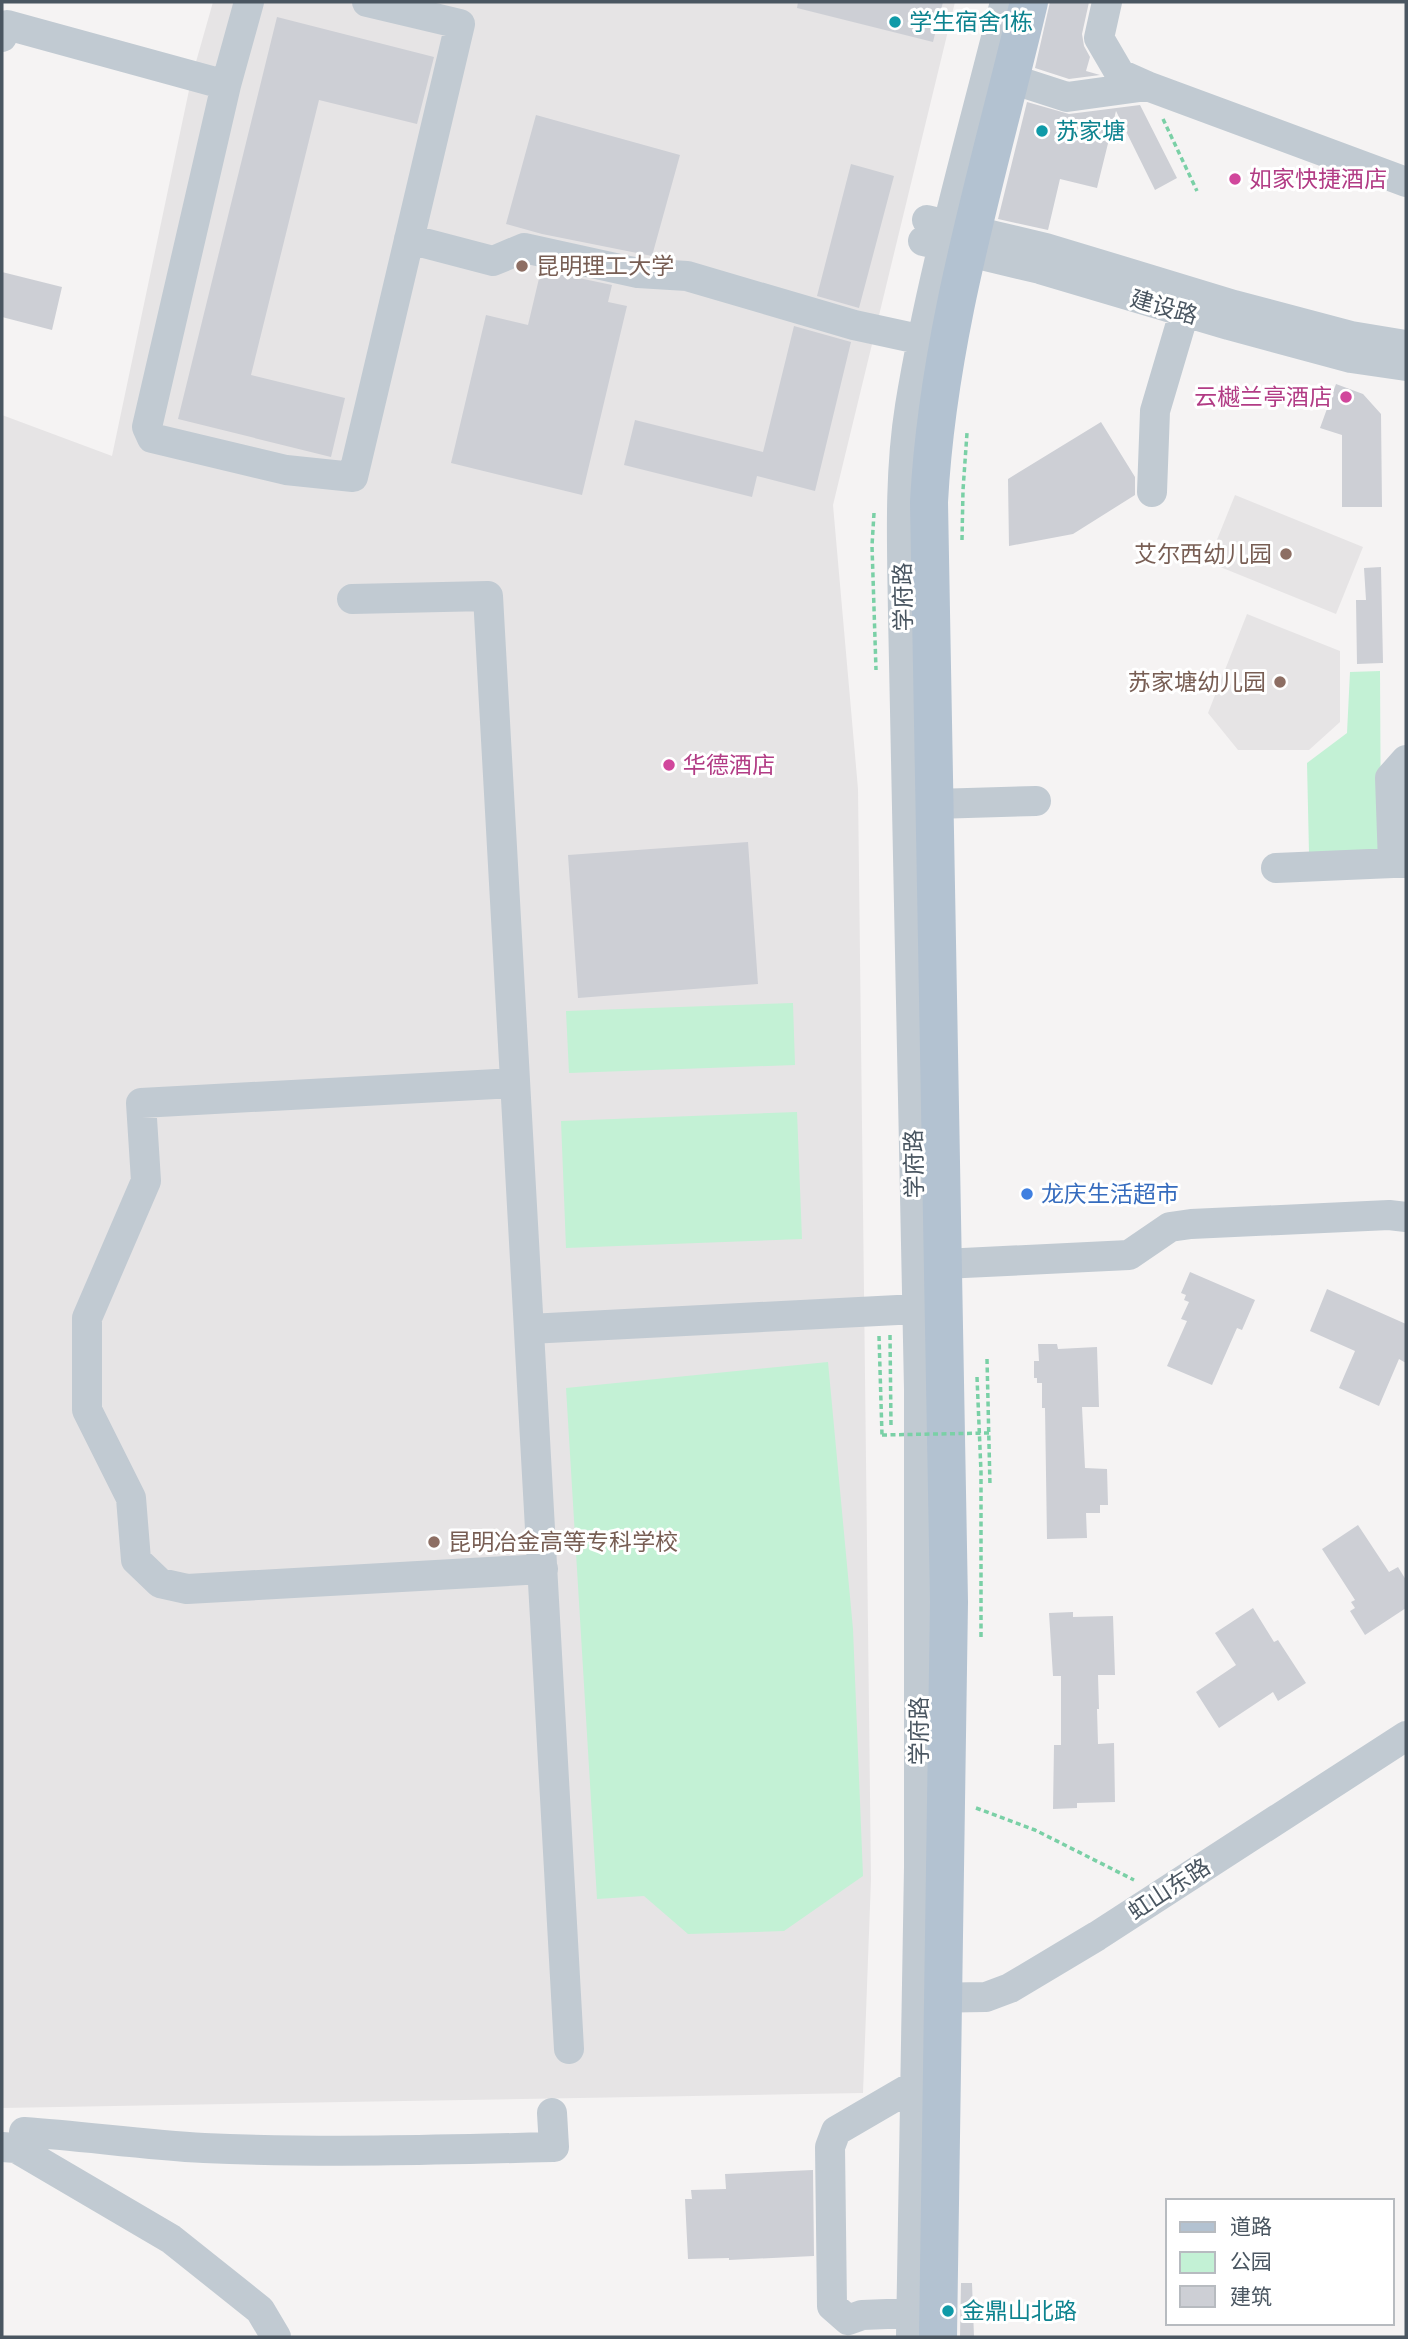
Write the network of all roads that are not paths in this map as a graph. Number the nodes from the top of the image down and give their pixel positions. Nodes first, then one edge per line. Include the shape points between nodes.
1 (249, 2) edge
2 (368, 2) edge
3 (1005, 2) edge
4 (1029, 2) edge
5 (1107, 2) edge
6 (2, 37) edge
7 (1011, 79) junction
8 (226, 85) junction
9 (1147, 86) junction
10 (1406, 182) edge
11 (947, 236) junction
12 (409, 239) junction
13 (1184, 313) junction
14 (923, 340) junction
15 (1406, 345) edge
16 (1406, 366) edge
17 (1152, 492) dead end
18 (352, 600) dead end
19 (1406, 760) edge
20 (1036, 801) dead end
21 (934, 804) junction
22 (1400, 863) edge
23 (1276, 868) dead end
24 (515, 1083) junction
25 (1406, 1217) edge
26 (943, 1264) junction
27 (917, 1309) junction
28 (529, 1329) junction
29 (543, 1569) junction
30 (1406, 1736) edge
31 (930, 1998) junction
32 (569, 2049) dead end
33 (915, 2085) junction
34 (552, 2113) dead end
35 (13, 2140) edge
36 (920, 2329) edge
37 (276, 2337) edge

1 - 8 street
2 - 12 street via 460,24
3 - 11 street, 学府路
4 - 7 main road, 学府路
5 - 9 street via 1099,38 1120,74
6 - 8 street via 7,26
7 - 9 street via 1067,97
7 - 11 main road, 学府路
8 - 12 street via 147,427 152,438 286,470 353,477
9 - 10 street
11 - 13 street, 建设路
11 - 14 street, 学府路
11 - 15 street, 建设路 via 1046,248 1273,316
11 - 21 main road, 学府路 via 944,364 929,502
12 - 14 street via 493,261 524,248 638,274 687,276 854,325
13 - 16 street, 建设路 via 1351,358
13 - 17 street via 1156,411
14 - 27 street, 学府路 via 910,407 901,522
18 - 24 street via 488,596
19 - 22 street via 1390,778
20 - 21 street
21 - 26 main road, 学府路
22 - 23 street
24 - 28 street
24 - 29 street via 141,1103 146,1181 87,1318 87,1409 131,1498 136,1560 160,1583 187,1589
25 - 26 street via 1191,1224 1170,1227 1129,1255
26 - 31 main road, 学府路 via 947,1796
27 - 28 street
27 - 31 street, 学府路 via 919,1771
28 - 29 street
29 - 32 street
30 - 31 street, 虹山东路 via 1010,1988 986,1997
31 - 33 street, 学府路
31 - 36 main road, 学府路
33 - 36 street, 学府路
33 - 36 street via 836,2131 830,2147 832,2306 848,2320 862,2315
34 - 35 street via 554,2147 326,2152 200,2148 83,2136
35 - 37 street via 16,2148 171,2239 260,2309

